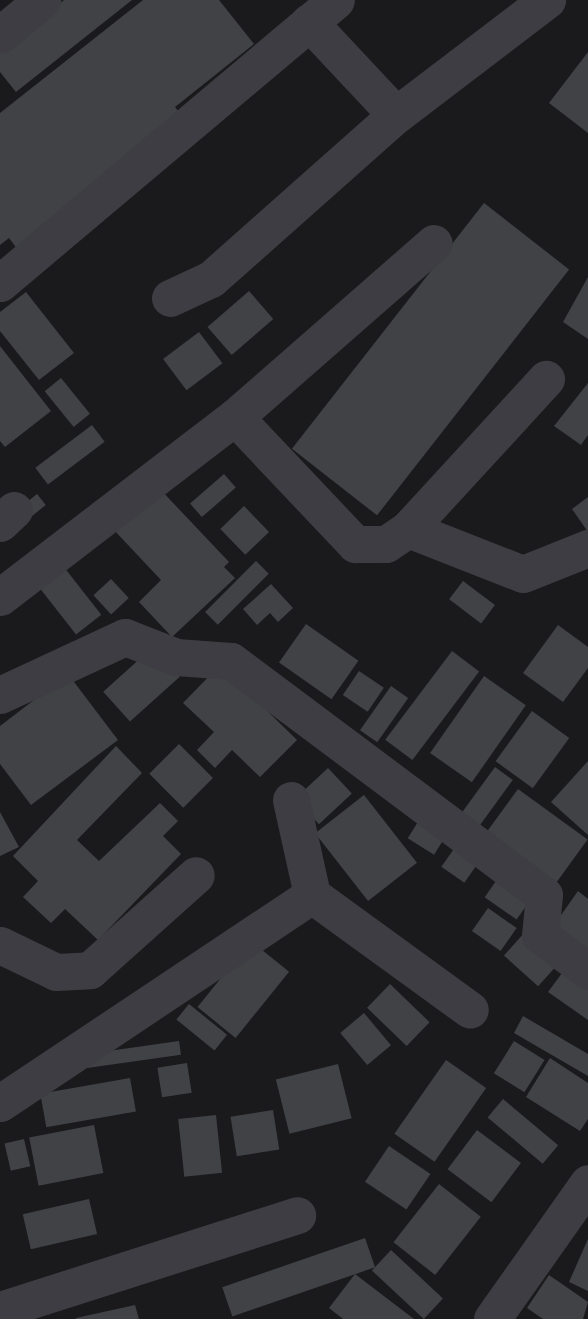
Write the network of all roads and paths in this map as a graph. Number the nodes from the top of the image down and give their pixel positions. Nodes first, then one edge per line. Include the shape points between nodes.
1 (42, 0) edge
2 (547, 0) edge
3 (322, 11) edge
4 (0, 35) edge
5 (396, 115) junction
6 (434, 243) dead end
7 (0, 283) edge
8 (170, 298) dead end
9 (546, 379) dead end
10 (235, 417) junction
11 (408, 529) junction
12 (588, 548) edge
13 (0, 597) edge
14 (0, 695) edge
15 (291, 800) dead end
16 (197, 874) dead end
17 (312, 895) junction
18 (0, 945) edge
19 (588, 971) edge
20 (470, 1010) dead end
21 (0, 1103) edge
22 (588, 1183) edge
23 (297, 1215) dead end
24 (0, 1310) edge
25 (502, 1315) edge

1 - 4 street
2 - 5 street
3 - 5 street
3 - 7 street
5 - 8 street via 211,279
6 - 10 street
9 - 11 street
10 - 11 street via 355,544 386,544
10 - 13 street
11 - 12 street via 523,575
14 - 19 street via 125,637 176,657 231,661 544,895 540,935
15 - 17 street
16 - 18 street via 90,970 56,972
17 - 20 street
17 - 21 street
22 - 25 street
23 - 24 street

